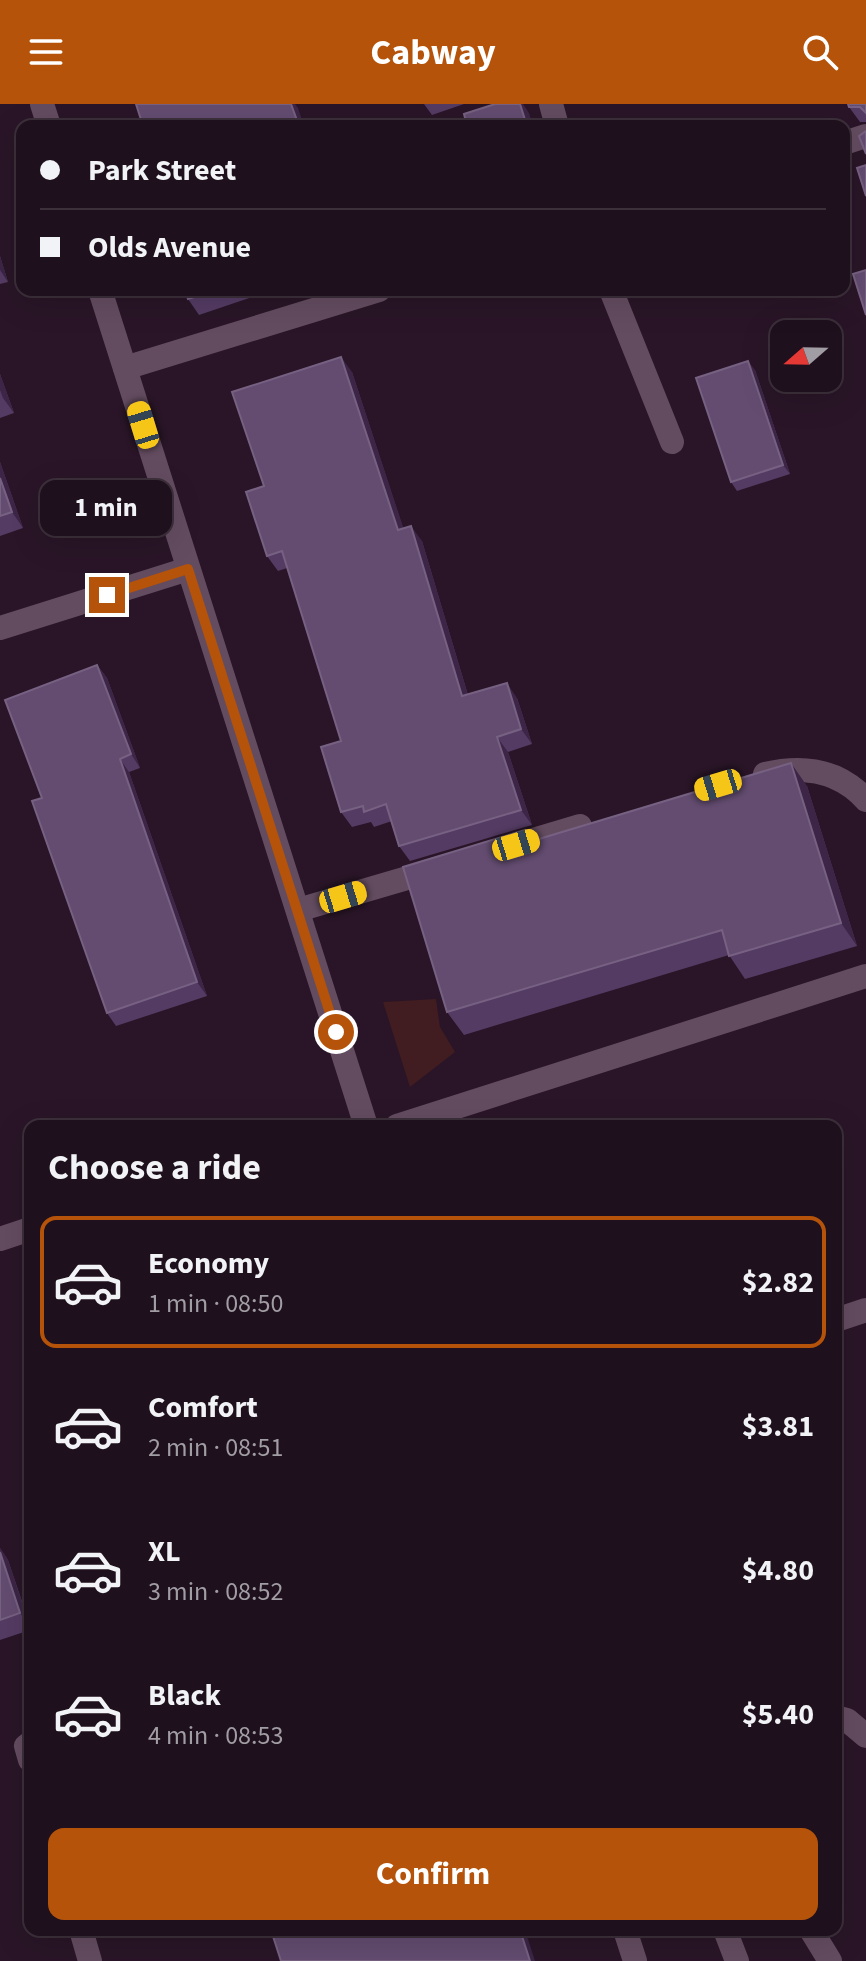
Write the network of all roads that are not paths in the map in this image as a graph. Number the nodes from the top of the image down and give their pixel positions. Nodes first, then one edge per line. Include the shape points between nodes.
1 (102, 296) edge
2 (359, 296) edge
3 (613, 296) edge
4 (125, 368) junction
5 (672, 442) dead end
6 (188, 569) junction
7 (0, 628) edge
8 (746, 779) edge
9 (866, 800) edge
10 (598, 821) edge
11 (298, 910) junction
12 (866, 976) edge
13 (361, 1120) edge
14 (416, 1120) edge
15 (24, 1231) edge
16 (0, 1239) edge
17 (866, 1310) edge
18 (842, 1318) edge
19 (842, 1719) edge
20 (866, 1736) edge
21 (83, 1936) edge
22 (627, 1936) edge
23 (727, 1936) edge
24 (815, 1936) edge
25 (90, 1961) edge
26 (635, 1961) edge
27 (737, 1961) edge
28 (830, 1961) edge

1 - 4 street
2 - 4 street
3 - 5 street
4 - 6 street
6 - 7 street
6 - 11 street
8 - 9 street via 813,769 852,785
10 - 11 street
11 - 13 street
12 - 14 street
15 - 16 street
17 - 18 street
19 - 20 street
21 - 25 street
22 - 26 street
23 - 27 street
24 - 28 street

